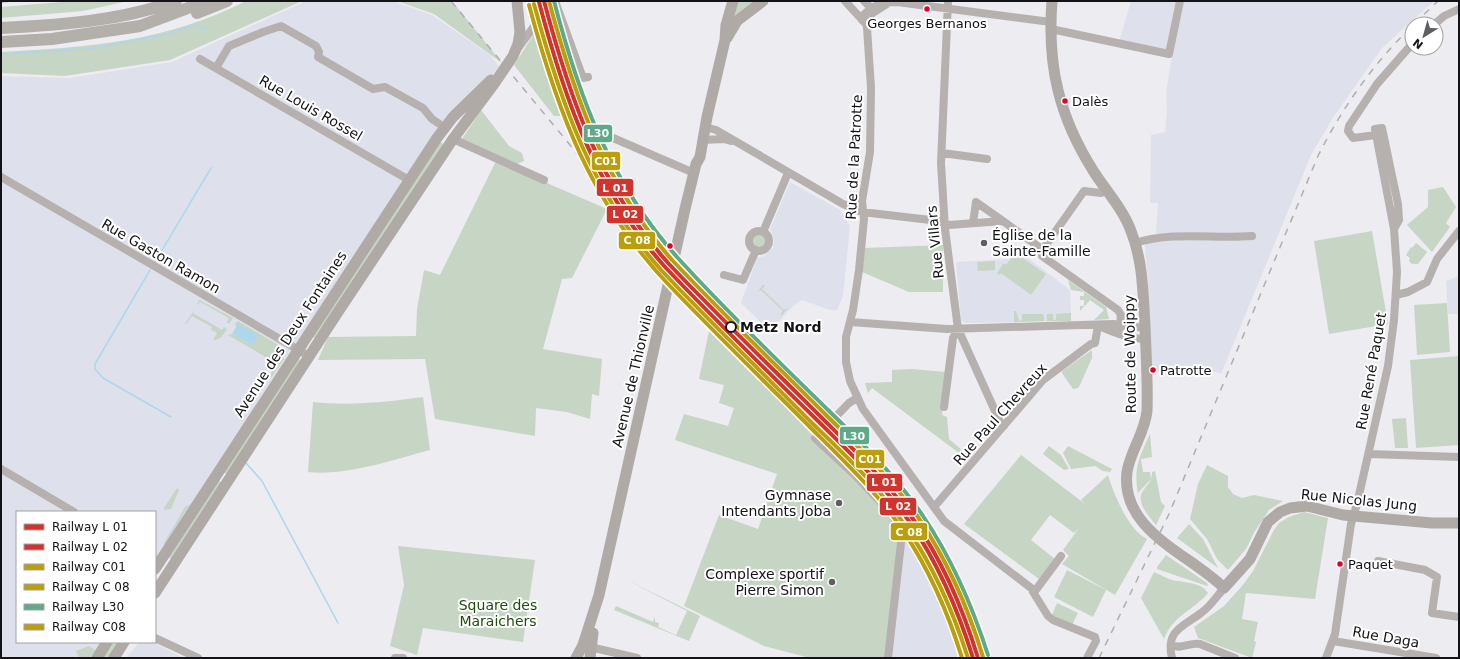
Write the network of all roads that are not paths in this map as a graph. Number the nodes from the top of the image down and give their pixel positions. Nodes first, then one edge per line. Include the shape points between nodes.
1 (176, 1) edge
2 (207, 1) edge
3 (227, 1) edge
4 (517, 1) edge
5 (554, 1) edge
6 (733, 1) edge
7 (763, 1) edge
8 (845, 1) edge
9 (1052, 1) edge
10 (1180, 1) edge
11 (889, 2) junction
12 (867, 4) edge
13 (947, 5) edge
14 (1459, 9) edge
15 (1444, 16) edge
16 (862, 19) junction
17 (1051, 25) junction
18 (140, 26) junction
19 (1, 28) edge
20 (725, 40) junction
21 (1, 42) edge
22 (1404, 53) edge
23 (200, 59) dead end
24 (510, 59) junction
25 (216, 68) junction
26 (588, 77) dead end
27 (446, 126) junction
28 (704, 127) junction
29 (597, 131) dead end
30 (455, 136) junction
31 (702, 140) junction
32 (735, 142) junction
33 (942, 153) junction
34 (987, 159) dead end
35 (695, 168) junction
36 (788, 173) junction
37 (1, 177) edge
38 (409, 180) junction
39 (544, 180) dead end
40 (1106, 191) junction
41 (862, 212) junction
42 (1003, 221) junction
43 (945, 223) junction
44 (973, 223) junction
45 (1459, 231) edge
46 (763, 232) junction
47 (1252, 236) dead end
48 (1135, 243) junction
49 (756, 250) junction
50 (1041, 252) junction
51 (724, 275) dead end
52 (1396, 296) junction
53 (850, 322) junction
54 (1098, 325) junction
55 (1120, 325) junction
56 (958, 329) junction
57 (1146, 333) junction
58 (1119, 334) junction
59 (297, 350) junction
60 (308, 356) junction
61 (857, 398) junction
62 (944, 406) dead end
63 (1004, 426) junction
64 (1369, 454) junction
65 (1459, 458) edge
66 (1, 469) edge
67 (936, 506) junction
68 (72, 511) edge
69 (1354, 516) junction
70 (1459, 523) edge
71 (1061, 556) dead end
72 (1378, 561) dead end
73 (156, 563) edge
74 (171, 568) junction
75 (1224, 588) junction
76 (156, 591) edge
77 (1033, 592) dead end
78 (1459, 617) edge
79 (156, 638) edge
80 (1333, 641) junction
81 (106, 643) edge
82 (123, 643) edge
83 (1171, 645) junction
84 (584, 654) edge
85 (97, 658) edge
86 (114, 658) edge
87 (198, 658) edge
88 (395, 658) edge
89 (403, 658) edge
90 (637, 658) edge
91 (888, 658) edge
92 (1086, 658) edge
93 (1172, 658) edge
94 (1235, 658) edge
95 (1326, 658) edge
96 (1436, 658) edge

1 - 19 highway via 108,18
2 - 18 highway
3 - 18 highway via 185,17
4 - 24 main road via 520,37
5 - 24 street, Avenue des Deux Fontaines
5 - 26 street via 582,78
6 - 20 main road via 726,25
7 - 20 main road via 737,21
8 - 16 street, Rue de la Patrotte
9 - 17 main road, Route de Woippy
10 - 17 street via 1169,54
11 - 12 street
11 - 13 street
11 - 16 street via 879,11
12 - 16 street
13 - 17 street
13 - 33 street, Rue Villars
14 - 15 street
16 - 41 street, Rue de la Patrotte via 867,28 870,54 871,110 870,152
17 - 40 main road, Route de Woippy via 1054,74 1060,101 1074,139
18 - 21 highway via 52,39
20 - 28 main road, Avenue de Thionville
22 - 52 street, Rue René Paquet via 1377,84 1351,121 1348,131 1353,138 1376,135 1394,229
23 - 25 street, Rue Louis Rossel
24 - 27 main road, Avenue des Deux Fontaines
24 - 30 main road, Avenue des Deux Fontaines
25 - 27 street via 229,46 281,26 316,46 318,57 373,89 385,87 398,94 423,108 432,119
25 - 38 street, Rue Louis Rossel
27 - 30 street
27 - 38 main road, Avenue des Deux Fontaines
28 - 31 main road, Avenue de Thionville
28 - 32 street via 716,130
29 - 35 street
30 - 39 street
30 - 60 main road, Avenue des Deux Fontaines
31 - 32 street via 724,139
31 - 35 main road, Avenue de Thionville via 700,157
32 - 36 street
33 - 34 street
33 - 43 street, Rue Villars
35 - 84 main road, Avenue de Thionville via 599,595 598,611
36 - 41 street via 846,206
36 - 46 street
37 - 59 street, Rue Gaston Ramon
38 - 59 main road, Avenue des Deux Fontaines
40 - 48 main road, Route de Woippy via 1123,215
40 - 50 street via 1101,194 1084,191
41 - 43 street
41 - 53 street, Rue de la Patrotte via 864,219 859,270
42 - 44 street
42 - 44 street via 976,202
42 - 50 street via 1039,247
43 - 44 street
43 - 56 street, Rue Villars
45 - 52 street via 1437,259 1427,282
46 - 49 street via 755,233 750,238 751,246
46 - 49 street via 768,237 769,244 764,250
47 - 48 street via 1178,236
48 - 57 main road, Route de Woippy via 1142,271
49 - 51 street via 744,279 741,281
50 - 55 street via 1042,256 1118,310 1121,315
52 - 64 street, Rue René Paquet via 1393,337
53 - 56 street
53 - 61 street, Rue de la Patrotte via 846,337 846,362
54 - 55 street
54 - 56 street
54 - 58 street
54 - 63 street, Rue Paul Chevreux via 1095,343 1047,376
55 - 57 street
55 - 58 street
56 - 62 street via 952,338
56 - 63 street
57 - 58 street via 1136,339
57 - 75 main road, Route de Woippy via 1146,423 1128,467 1127,485 1130,501 1138,518 1147,528
59 - 60 street, Rue Gaston Ramon
59 - 73 main road, Avenue des Deux Fontaines
60 - 74 main road, Avenue des Deux Fontaines
61 - 67 street, Rue de la Patrotte
61 - 91 street via 815,438 856,475 891,513 898,525 901,543
63 - 67 street, Rue Paul Chevreux
64 - 65 street
64 - 69 street, Rue René Paquet
66 - 68 street
67 - 71 street, Rue de la Patrotte via 947,524 1035,591
69 - 70 main road, Rue Nicolas Jung
69 - 75 main road, Rue Nicolas Jung via 1307,506 1280,512 1268,522 1250,559
69 - 80 street, Rue René Paquet
72 - 78 street via 1425,570 1437,577 1432,613
73 - 74 street, Avenue des Deux Fontaines
74 - 76 main road, Avenue des Deux Fontaines
75 - 83 street via 1202,612 1182,625 1175,633
77 - 92 street via 1053,620 1095,638 1096,641
79 - 87 street
80 - 95 street, Rue René Paquet
80 - 96 street, Rue Daga
81 - 85 main road
82 - 86 main road
83 - 93 street
83 - 94 street via 1178,647 1200,644
84 - 90 street
88 - 89 street

